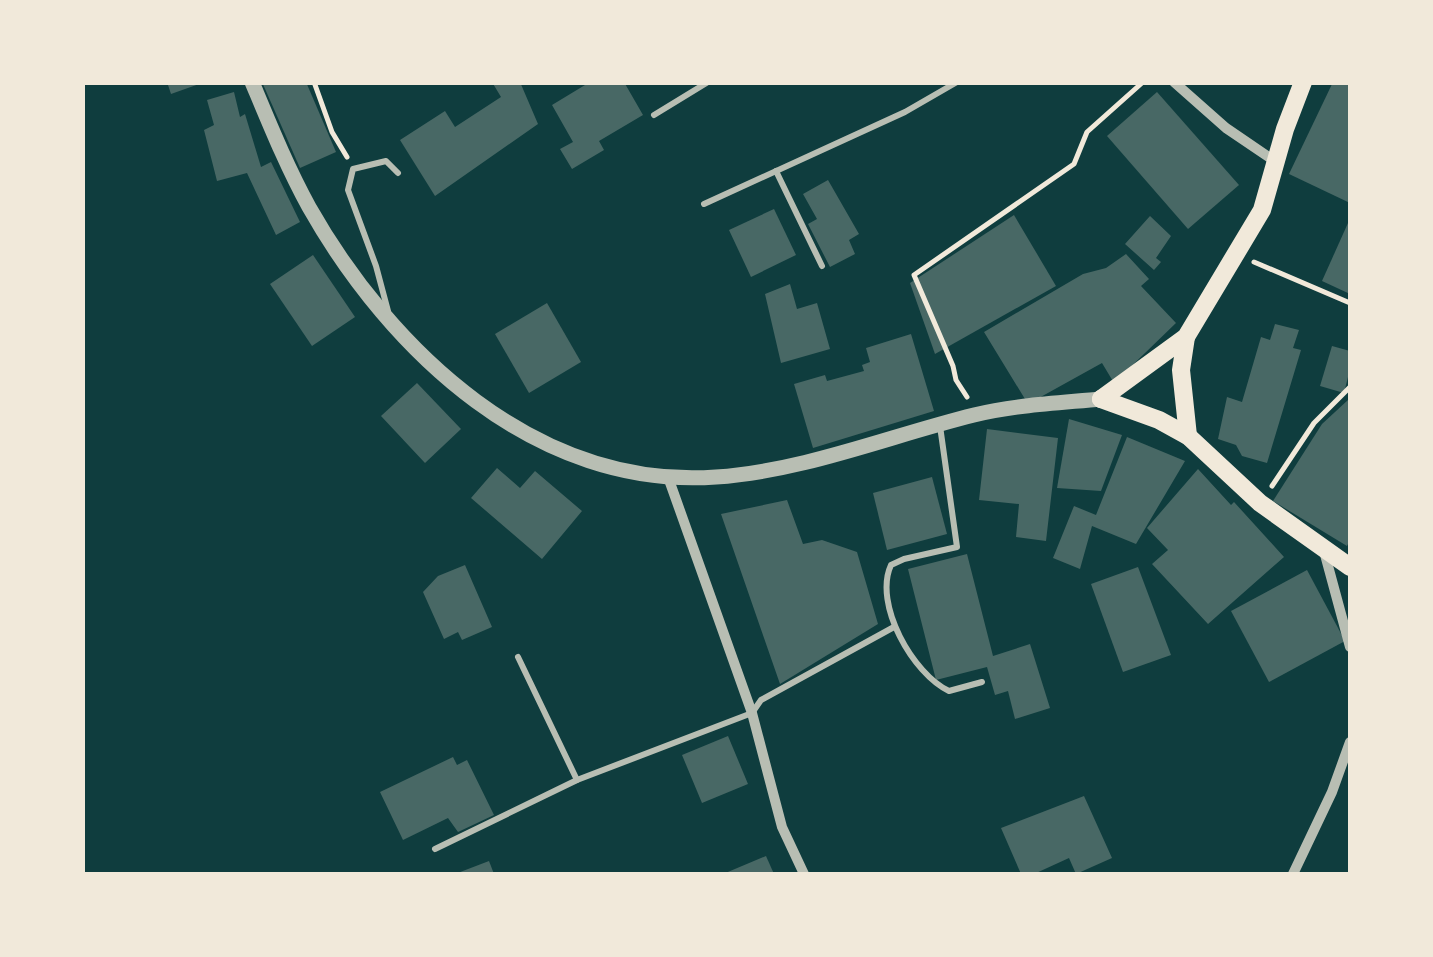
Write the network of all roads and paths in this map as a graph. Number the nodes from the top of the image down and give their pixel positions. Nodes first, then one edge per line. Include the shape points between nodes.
1 (252, 82) edge
2 (314, 82) edge
3 (708, 82) edge
4 (957, 82) edge
5 (1143, 82) edge
6 (1174, 82) edge
7 (1303, 82) edge
8 (654, 115) dead end
9 (1276, 162) junction
10 (354, 168) junction
11 (776, 171) junction
12 (398, 173) dead end
13 (704, 204) dead end
14 (1237, 255) junction
15 (822, 266) dead end
16 (1350, 304) edge
17 (391, 322) junction
18 (1186, 337) junction
19 (1350, 388) edge
20 (1102, 399) junction
21 (978, 414) junction
22 (940, 425) junction
23 (1188, 436) junction
24 (668, 476) junction
25 (1260, 503) junction
26 (1324, 550) junction
27 (1350, 567) edge
28 (894, 627) junction
29 (1350, 647) edge
30 (518, 657) dead end
31 (982, 682) dead end
32 (752, 712) junction
33 (1350, 742) edge
34 (577, 780) junction
35 (435, 849) dead end
36 (804, 874) edge
37 (1292, 874) edge

1 - 17 street via 310,208
2 - 10 path
3 - 8 lane
4 - 11 lane
5 - 21 path via 1087,132 1074,164 914,276 956,380
6 - 9 street
7 - 9 main road
9 - 14 main road via 1262,210
10 - 12 lane via 386,162
10 - 17 lane via 348,190
11 - 13 lane
11 - 15 lane
14 - 16 path
14 - 18 main road
17 - 24 street via 502,422 576,458
18 - 20 main road
18 - 23 main road via 1181,370
19 - 25 path via 1314,422
20 - 21 street
20 - 23 main road
21 - 22 street
22 - 24 street via 780,467
22 - 28 lane via 957,546 891,566 887,596
23 - 25 main road
24 - 32 street
25 - 26 main road
26 - 27 main road
26 - 29 street
28 - 31 lane via 939,686 949,691
28 - 32 lane via 761,700
30 - 34 lane
32 - 34 lane
32 - 36 street via 782,826
33 - 37 street
34 - 35 lane

